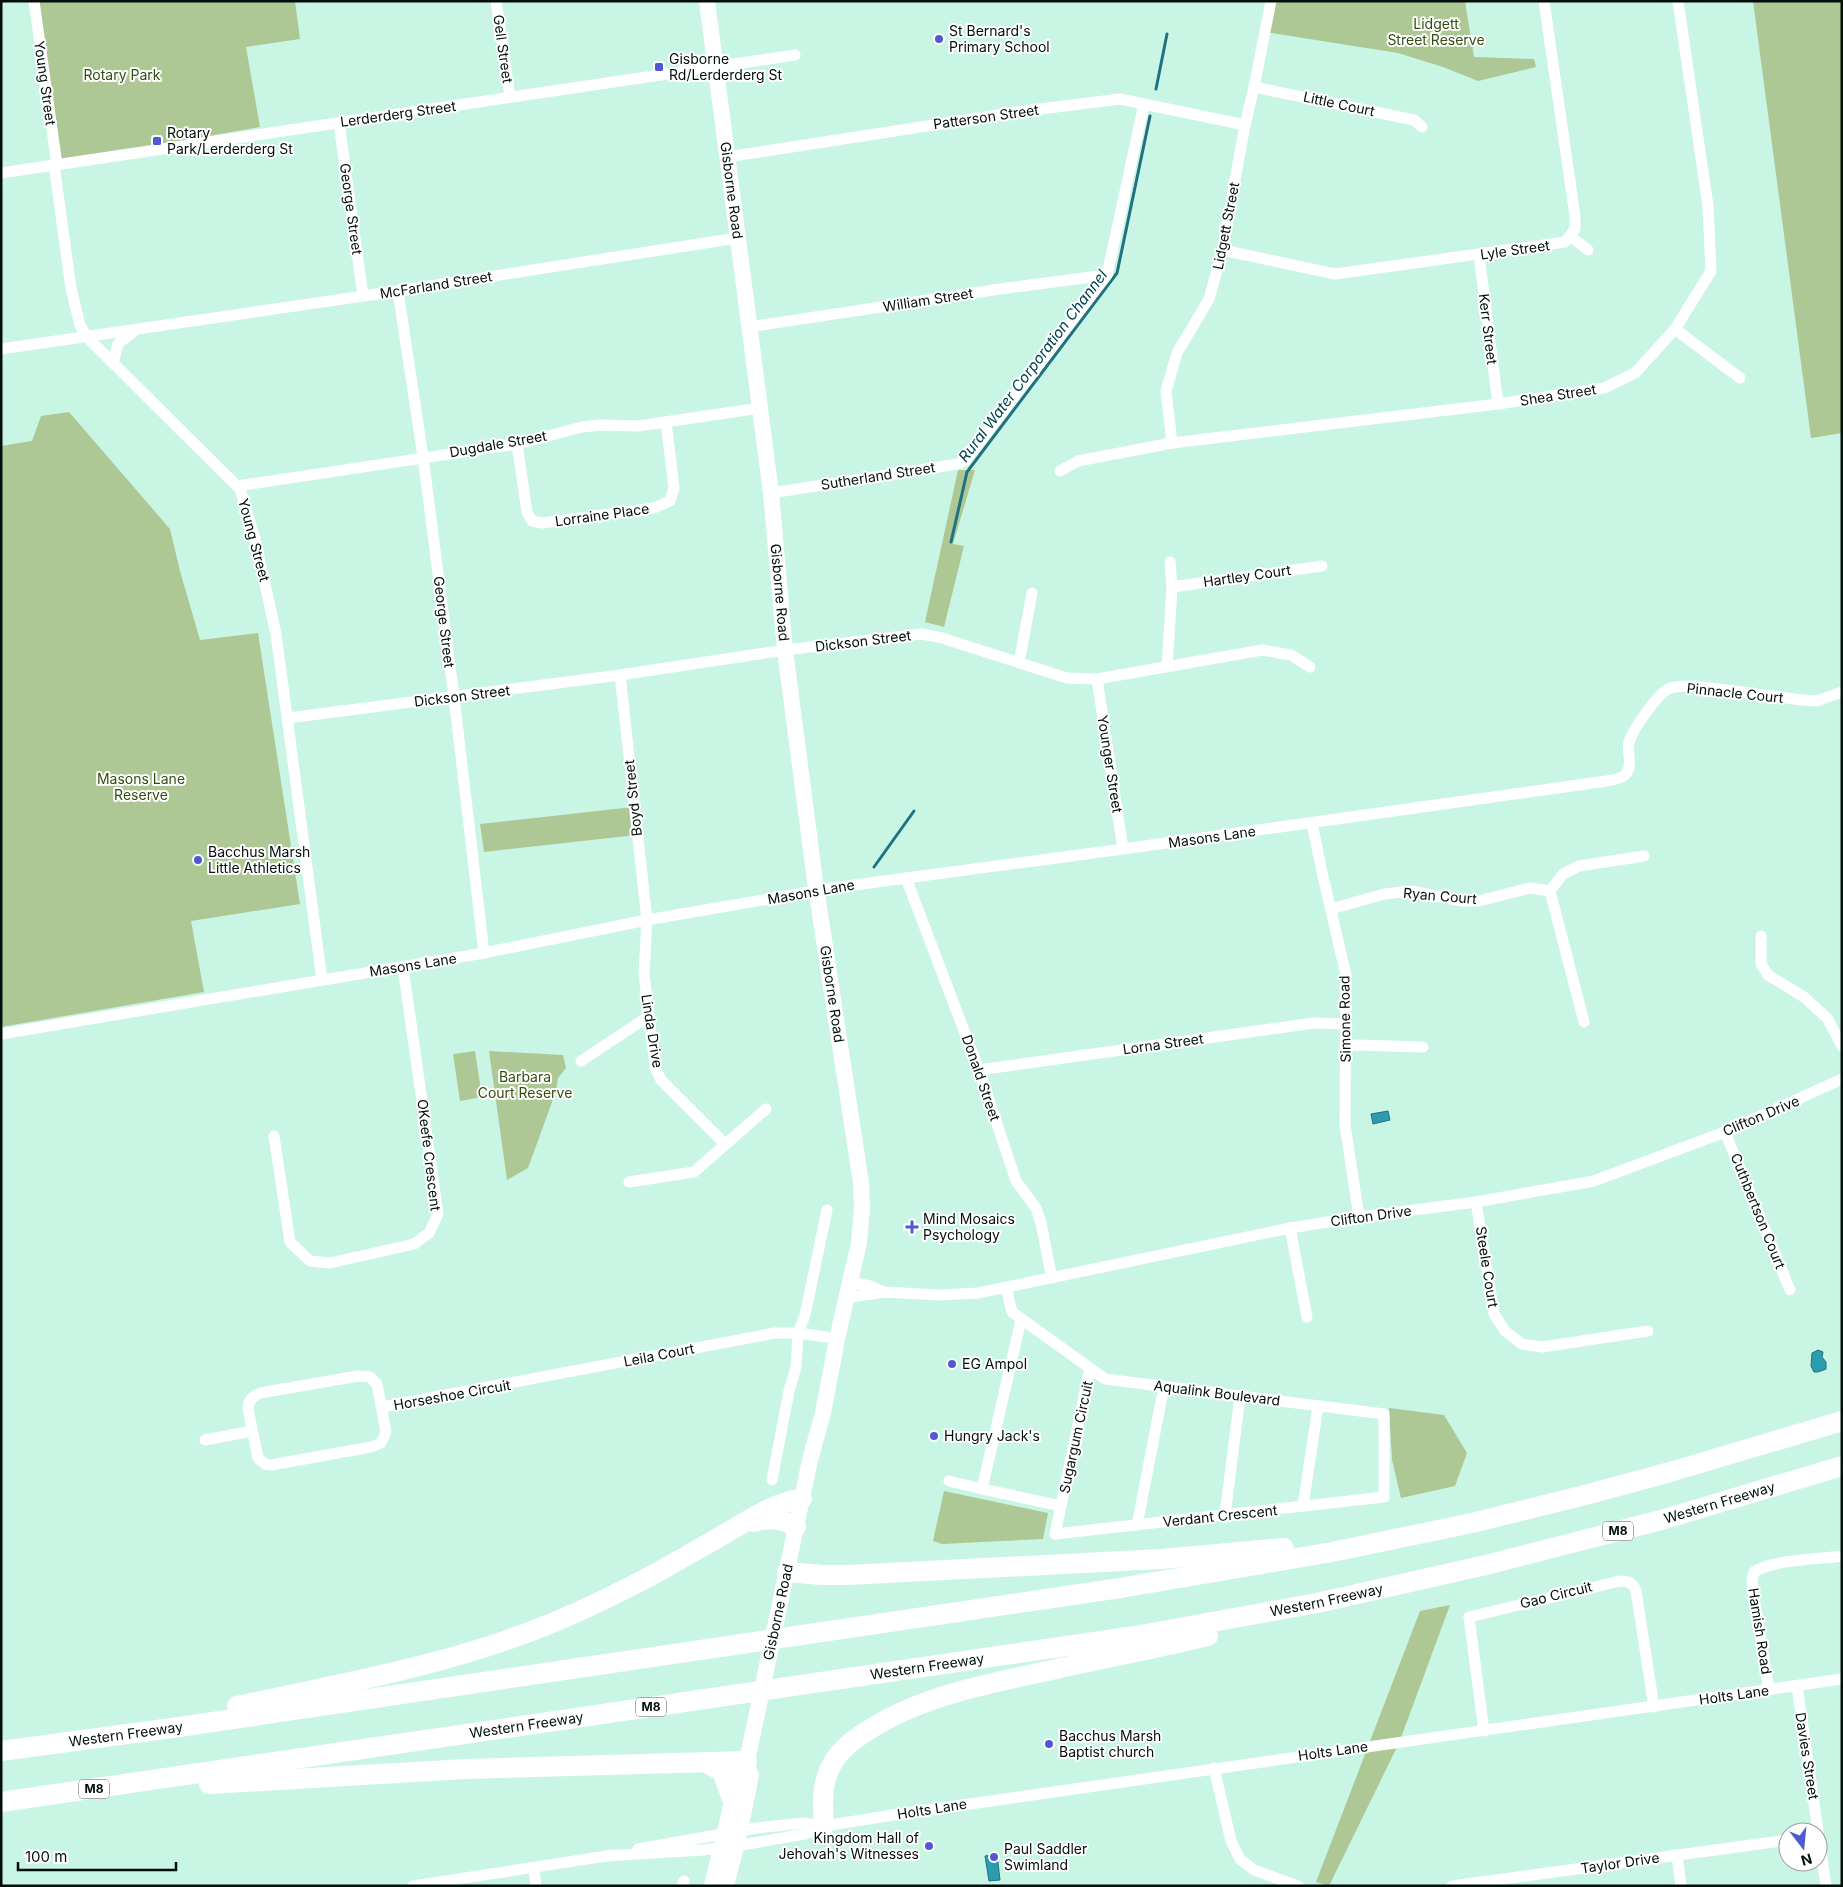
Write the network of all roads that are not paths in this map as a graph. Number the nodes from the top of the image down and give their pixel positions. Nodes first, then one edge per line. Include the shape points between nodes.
1 (34, 1) edge
2 (496, 1) edge
3 (707, 1) edge
4 (1271, 1) edge
5 (1544, 1) edge
6 (1678, 1) edge
7 (795, 55) dead end
8 (715, 66) junction
9 (1254, 87) junction
10 (510, 97) junction
11 (1144, 104) junction
12 (339, 123) junction
13 (1245, 125) junction
14 (1422, 127) dead end
15 (727, 157) junction
16 (55, 165) junction
17 (1, 173) edge
18 (1570, 236) junction
19 (738, 238) junction
20 (1222, 250) junction
21 (1588, 250) dead end
22 (1479, 255) junction
23 (1107, 275) junction
24 (398, 291) junction
25 (364, 296) junction
26 (749, 327) junction
27 (1675, 329) junction
28 (134, 330) junction
29 (86, 336) junction
30 (1, 349) edge
31 (113, 363) junction
32 (1740, 378) dead end
33 (1498, 404) junction
34 (760, 408) junction
35 (666, 422) junction
36 (1172, 443) junction
37 (517, 444) junction
38 (423, 457) junction
39 (1060, 471) dead end
40 (237, 486) junction
41 (771, 493) junction
42 (1170, 562) dead end
43 (1322, 566) dead end
44 (1172, 587) junction
45 (1032, 593) dead end
46 (785, 650) junction
47 (1019, 663) junction
48 (1168, 667) junction
49 (1310, 667) dead end
50 (620, 675) junction
51 (1097, 679) junction
52 (1842, 692) edge
53 (454, 697) junction
54 (288, 718) junction
55 (1625, 775) joint
56 (1312, 823) junction
57 (1123, 849) junction
58 (1644, 856) dead end
59 (906, 878) junction
60 (816, 890) junction
61 (1550, 891) junction
62 (1331, 910) junction
63 (647, 920) junction
64 (1761, 936) dead end
65 (484, 953) junction
66 (403, 967) junction
67 (322, 980) junction
68 (649, 1016) junction
69 (1584, 1022) dead end
70 (1347, 1024) junction
71 (1, 1034) edge
72 (1346, 1046) junction
73 (1842, 1046) edge
74 (1423, 1048) dead end
75 (581, 1061) dead end
76 (979, 1070) junction
77 (1842, 1079) edge
78 (766, 1109) dead end
79 (1725, 1132) junction
80 (274, 1136) dead end
81 (725, 1144) junction
82 (629, 1182) dead end
83 (1476, 1202) junction
84 (826, 1210) dead end
85 (1359, 1217) junction
86 (1290, 1228) junction
87 (1052, 1278) junction
88 (1006, 1287) junction
89 (843, 1289) junction
90 (1790, 1290) dead end
91 (884, 1292) junction
92 (1307, 1317) dead end
93 (1021, 1320) junction
94 (1648, 1331) dead end
95 (798, 1333) junction
96 (832, 1338) junction
97 (1090, 1368) junction
98 (522, 1382) joint
99 (1164, 1386) junction
100 (1240, 1396) junction
101 (1318, 1406) junction
102 (382, 1408) junction
103 (1842, 1421) edge
104 (252, 1431) junction
105 (206, 1440) dead end
106 (1842, 1466) edge
107 (772, 1480) dead end
108 (949, 1481) dead end
109 (982, 1489) junction
110 (1384, 1497) joint
111 (802, 1500) junction
112 (1061, 1506) junction
113 (1303, 1506) junction
114 (1224, 1515) junction
115 (1472, 1523) junction
116 (1137, 1525) junction
117 (738, 1527) junction
118 (796, 1527) junction
119 (1056, 1534) joint
120 (1842, 1556) edge
121 (787, 1572) junction
122 (1392, 1587) junction
123 (1842, 1679) edge
124 (1797, 1686) junction
125 (1769, 1690) junction
126 (1654, 1707) junction
127 (1484, 1731) junction
128 (76, 1742) junction
129 (1, 1751) edge
130 (704, 1762) junction
131 (747, 1763) junction
132 (1214, 1768) junction
133 (732, 1799) junction
134 (11, 1801) edge
135 (1817, 1822) edge
136 (824, 1826) junction
137 (730, 1839) junction
138 (1778, 1841) edge
139 (1677, 1855) junction
140 (534, 1868) junction
141 (1824, 1872) edge
142 (1540, 1880) edge
143 (1267, 1881) edge
144 (413, 1886) edge
145 (536, 1886) edge
146 (712, 1886) edge
147 (726, 1886) edge
148 (1298, 1886) edge
149 (1452, 1886) edge
150 (1681, 1886) edge
151 (1826, 1886) edge

1 - 16 street, Young Street
2 - 10 street, Gell Street
3 - 8 main road, Gisborne Road
4 - 9 street, Lidgett Street
5 - 18 street via 1575,216 1575,229
6 - 27 street, Shea Street via 1708,206 1710,271
7 - 8 street, Lerderderg Street
8 - 10 street, Lerderderg Street
8 - 15 main road, Gisborne Road
9 - 13 street, Lidgett Street
9 - 14 street, Little Court via 1414,120
10 - 12 street, Lerderderg Street
11 - 13 street, Patterson Street
11 - 15 street, Patterson Street via 1120,99
11 - 23 street, Sutherland Street
12 - 16 street, Lerderderg Street
12 - 25 street, George Street
13 - 20 street, Lidgett Street
15 - 19 main road, Gisborne Road
16 - 17 street, Lerderderg Street
16 - 29 street, Young Street via 70,288
18 - 21 street
18 - 22 street, Lyle Street via 1565,242
19 - 24 street, McFarland Street
19 - 26 main road, Gisborne Road
20 - 22 street, Lyle Street via 1335,274
20 - 36 street, Lidgett Street via 1209,299 1177,353 1166,391
22 - 33 street, Kerr Street
23 - 26 street, William Street via 1000,288
23 - 41 street, Sutherland Street via 966,460 958,464
24 - 25 street, McFarland Street
24 - 38 street, George Street
25 - 28 street, McFarland Street
26 - 34 main road, Gisborne Road
27 - 32 street
27 - 33 street, Shea Street via 1635,373 1604,388
28 - 29 street, McFarland Street
28 - 31 street via 118,344
29 - 30 street, McFarland Street
29 - 31 street, Young Street
31 - 40 street, Young Street
33 - 36 street, Shea Street
34 - 35 street, Dugdale Street
34 - 41 main road, Gisborne Road
35 - 37 street, Dugdale Street via 582,427
35 - 37 street, Lorraine Place via 674,488 670,501 654,508 542,523 532,520 527,512
36 - 39 street, Shea Street via 1078,461
37 - 38 street, Dugdale Street
38 - 40 street, Dugdale Street
38 - 53 street, George Street
40 - 54 street, Young Street via 267,585
41 - 46 main road, Gisborne Road
42 - 44 street
43 - 44 street, Hartley Court
44 - 48 street
45 - 47 street
46 - 47 street, Dickson Street via 922,634
46 - 50 street, Dickson Street
46 - 60 main road, Gisborne Road
47 - 51 street, Dickson Street via 1067,678
48 - 49 street, Dickson Street via 1262,650 1291,655
48 - 51 street, Dickson Street
50 - 53 street, Dickson Street
50 - 63 street, Boyd Street
51 - 57 street, Younger Street
52 - 55 street, Pinnacle Court via 1816,701 1695,686 1668,689 1660,695 1634,732 1629,743 1629,769
53 - 54 street, Dickson Street
53 - 65 street, George Street
54 - 67 street, Young Street
55 - 56 street, Masons Lane via 1607,781
56 - 57 street, Masons Lane
56 - 62 street, Simone Road
57 - 59 street, Masons Lane
58 - 61 street via 1579,866 1563,874
59 - 60 street, Masons Lane
59 - 76 street, Donald Street
60 - 63 street, Masons Lane
60 - 89 main road, Gisborne Road via 861,1183
61 - 62 street, Ryan Court via 1530,888 1479,901 1411,891 1384,894
61 - 69 street
62 - 70 street, Simone Road via 1346,975
63 - 65 street, Masons Lane
63 - 68 street, Linda Drive via 644,974
64 - 73 street via 1761,964 1768,976 1804,997 1827,1018
65 - 66 street, Masons Lane
66 - 67 street, Masons Lane
66 - 80 street, OKeefe Crescent via 438,1214 429,1233 414,1244 330,1263 310,1261 290,1242
67 - 71 street, Masons Lane
68 - 75 street
68 - 81 street, Linda Drive via 655,1067 661,1080
70 - 72 street, Simone Road
70 - 76 street, Lorna Street via 1314,1023
72 - 74 street
72 - 85 street, Simone Road via 1346,1125
76 - 87 street, Donald Street via 1016,1181 1036,1208
77 - 79 street, Clifton Drive
78 - 81 street
79 - 83 street, Clifton Drive via 1594,1181
79 - 90 street, Cuthbertson Court
81 - 82 street via 694,1172
83 - 85 street, Clifton Drive
83 - 94 street, Steele Court via 1494,1314 1505,1331 1522,1344 1542,1347
84 - 95 street via 805,1315
85 - 86 street, Clifton Drive
86 - 87 street, Clifton Drive
86 - 92 street
87 - 88 street, Clifton Drive
88 - 91 street, Clifton Drive via 978,1293 940,1295
88 - 93 street, Aqualink Boulevard via 1012,1312
89 - 91 street
89 - 91 street via 870,1286
89 - 96 main road, Gisborne Road
93 - 97 street, Aqualink Boulevard
93 - 109 street
95 - 96 street, Leila Court
95 - 98 street, Leila Court via 775,1333
95 - 107 street via 796,1367
96 - 111 main road, Gisborne Road via 813,1412 810,1460
97 - 99 street, Aqualink Boulevard via 1105,1379
97 - 112 street, Sugargum Circuit
98 - 102 street, Horseshoe Circuit
99 - 100 street, Aqualink Boulevard
99 - 116 street
100 - 101 street, Aqualink Boulevard
100 - 114 street
101 - 110 street, Aqualink Boulevard via 1384,1414
101 - 113 street
102 - 104 street, Horseshoe Circuit via 377,1384 366,1376 280,1390 252,1398 248,1408
102 - 104 street, Horseshoe Circuit via 386,1436 381,1443 371,1447 268,1465 258,1458
103 - 115 highway, Western Freeway via 1670,1472
104 - 105 street
106 - 122 highway, Western Freeway / M8 via 1661,1520
108 - 109 street, Sugargum Circuit
109 - 112 street, Sugargum Circuit
110 - 113 street, Verdant Crescent
111 - 117 highway via 787,1502
111 - 118 main road, Gisborne Road
112 - 119 street, Sugargum Circuit
113 - 114 street, Verdant Crescent
114 - 116 street, Verdant Crescent
115 - 121 highway via 1170,1558 822,1576
115 - 128 highway, Western Freeway via 1332,1552 1129,1587
116 - 119 street, Verdant Crescent
117 - 118 highway via 764,1519 781,1520
117 - 128 highway via 620,1592 499,1644 384,1675
118 - 121 main road, Gisborne Road
120 - 125 street, Hamish Road via 1763,1567 1754,1572 1753,1591
121 - 131 main road, Gisborne Road
122 - 134 highway, Western Freeway / M8 via 1135,1636
122 - 136 highway via 1318,1609 974,1688 910,1708 866,1732 840,1753 825,1778 822,1800
123 - 124 street, Holts Lane
124 - 125 street, Holts Lane
124 - 135 street, Davies Street
125 - 126 street, Holts Lane
126 - 127 street, Holts Lane
126 - 127 street, Gao Circuit via 1636,1591 1634,1585 1620,1580 1469,1617
127 - 132 street, Holts Lane
128 - 129 highway, Western Freeway
130 - 131 highway
130 - 133 highway via 722,1771
130 - 134 highway via 331,1776
131 - 133 main road, Gisborne Road via 740,1772
131 - 137 main road, Gisborne Road via 751,1775
132 - 136 street, Holts Lane
132 - 143 street via 1231,1841 1240,1859
133 - 137 main road, Gisborne Road
136 - 137 street, Holts Lane via 805,1834
137 - 140 street, Holts Lane via 674,1853 605,1856
137 - 146 main road, Gisborne Road
137 - 147 main road, Gisborne Road
138 - 139 street, Taylor Drive
139 - 142 street, Taylor Drive
139 - 150 street
140 - 144 street, Holts Lane
140 - 145 street
141 - 151 street, Davies Street
142 - 149 street, Taylor Drive
143 - 148 street

